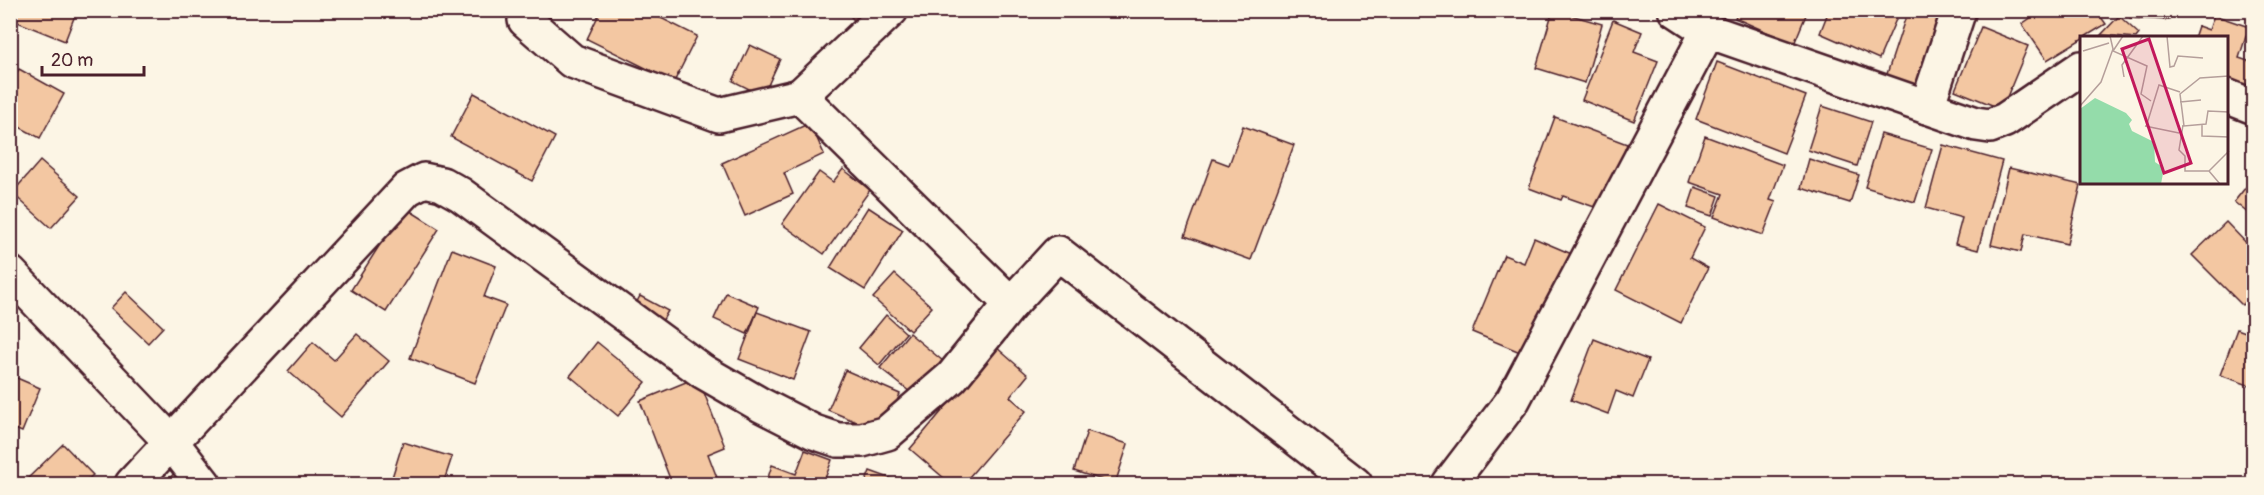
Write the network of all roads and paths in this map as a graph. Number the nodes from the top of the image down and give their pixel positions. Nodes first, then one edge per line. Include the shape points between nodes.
1 (891, 10) edge
2 (1676, 10) edge
3 (1959, 10) edge
4 (525, 20) dead end
5 (1708, 31) junction
6 (2080, 69) edge
7 (800, 96) junction
8 (2228, 97) edge
9 (1928, 107) junction
10 (2253, 107) edge
11 (10, 273) edge
12 (1011, 304) junction
13 (172, 443) junction
14 (132, 484) edge
15 (204, 484) edge
16 (1355, 484) edge
17 (1449, 484) edge

1 - 7 street
2 - 5 street
3 - 9 street
4 - 7 street via 572,61 719,115
5 - 9 street
5 - 17 street via 1513,400
6 - 9 street via 1990,126
7 - 12 street
8 - 10 street
11 - 13 street
12 - 13 street via 952,377 887,433 862,440 838,440 814,432 702,371 460,194 424,180 408,189
12 - 16 street via 1058,253
13 - 14 street
13 - 15 street

